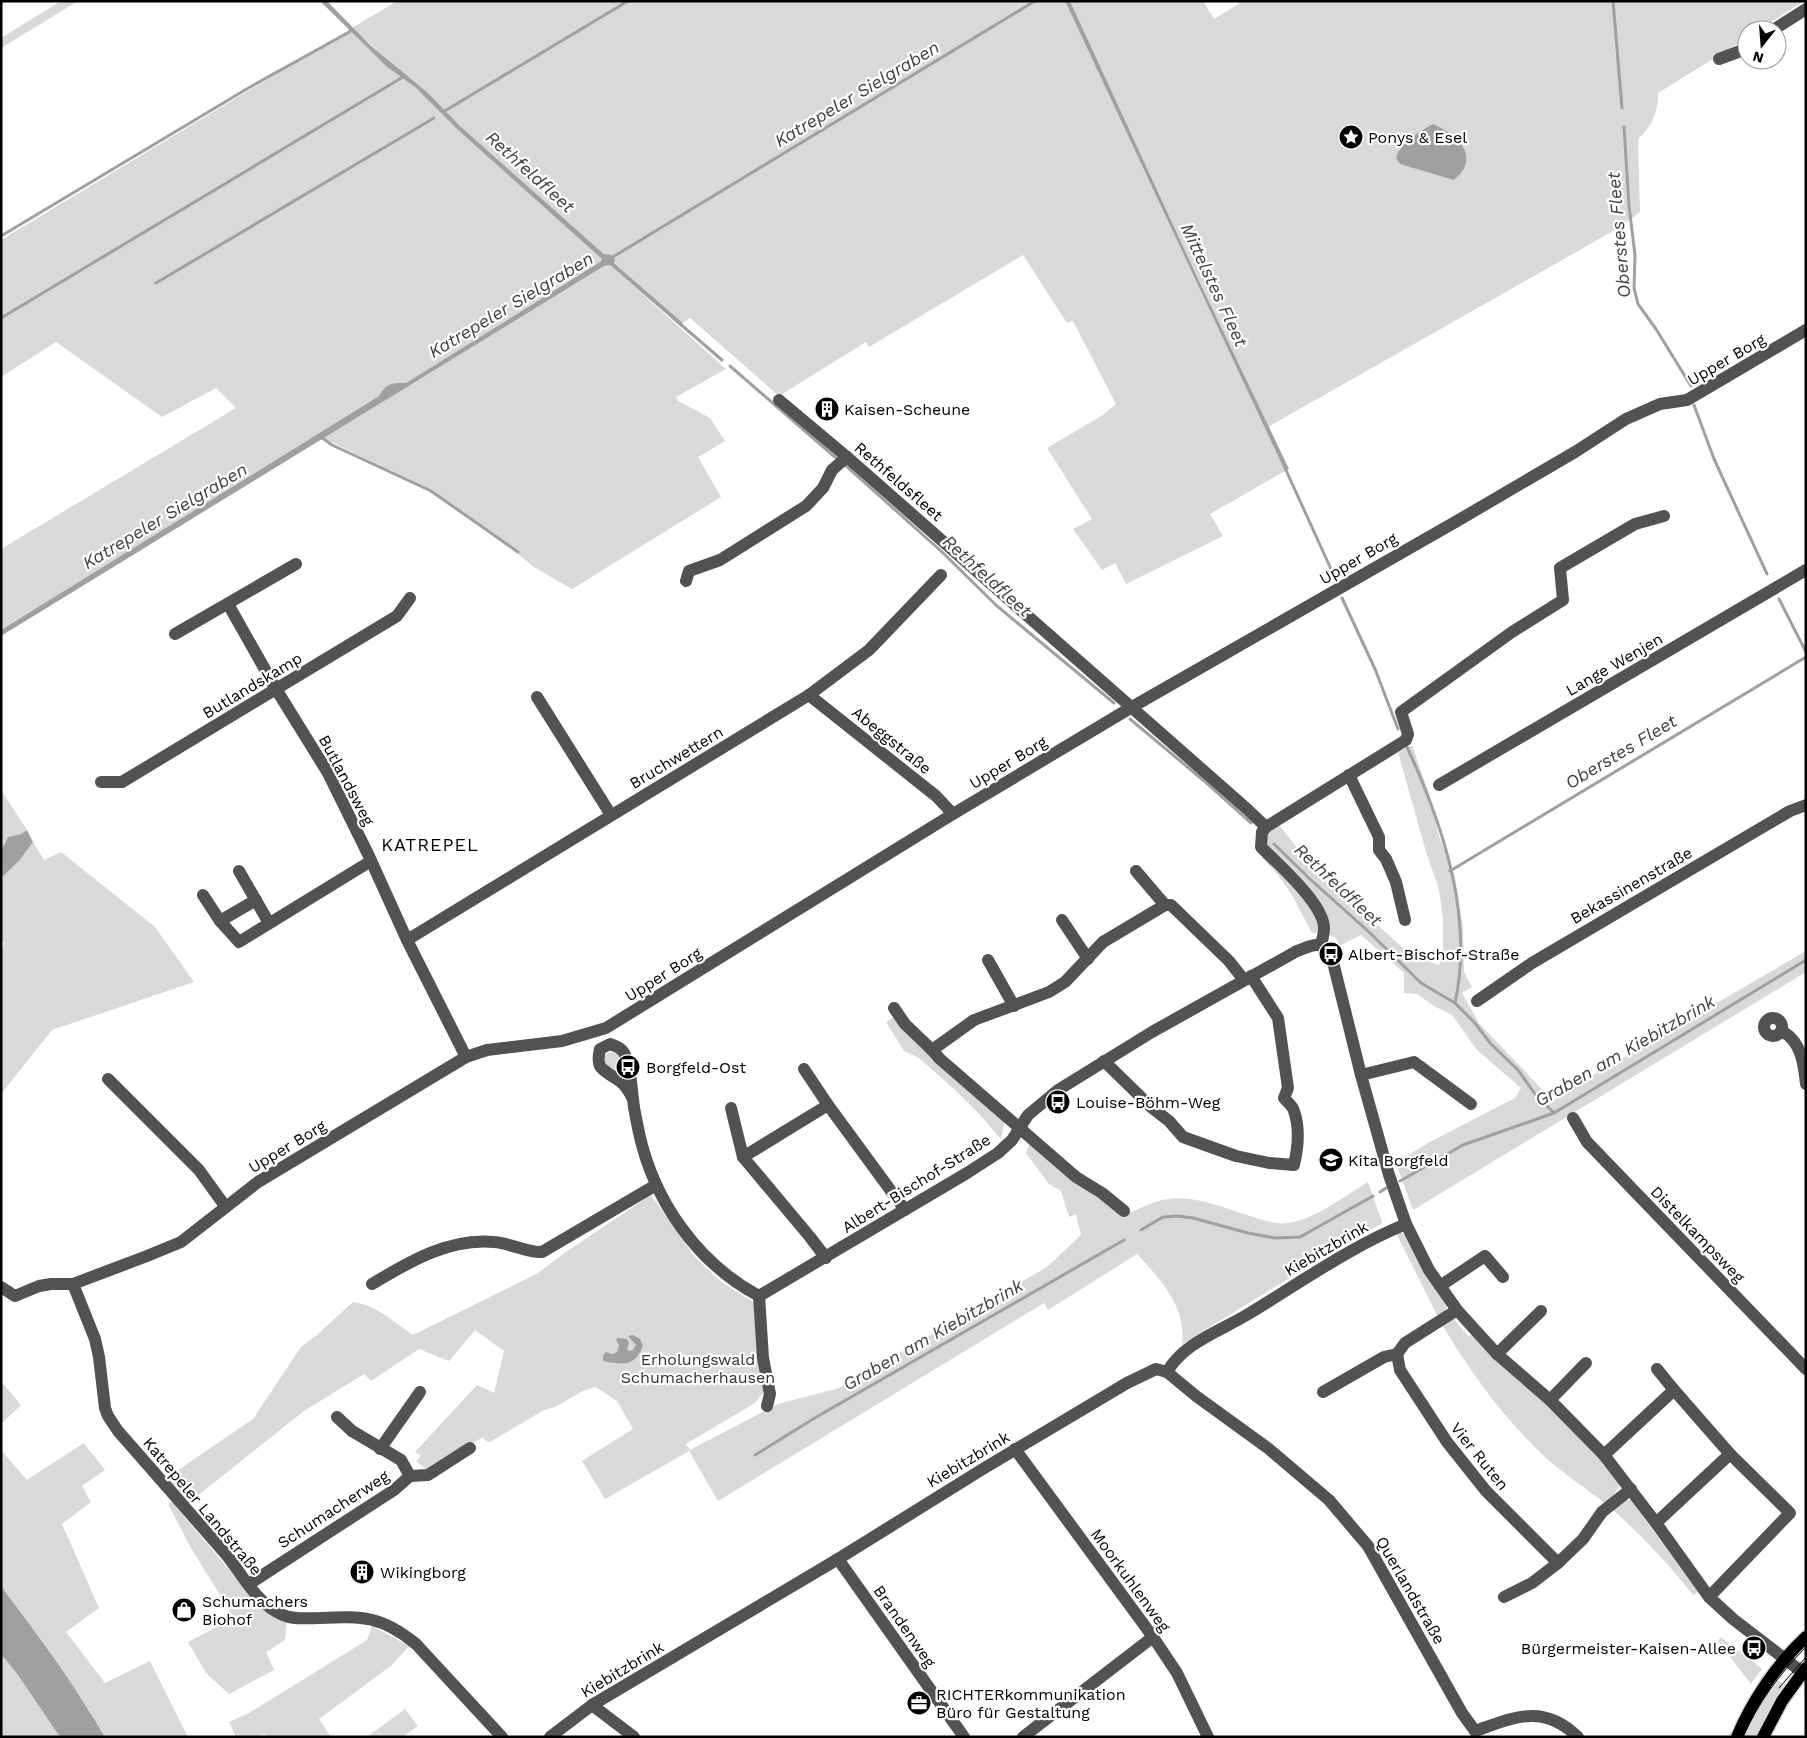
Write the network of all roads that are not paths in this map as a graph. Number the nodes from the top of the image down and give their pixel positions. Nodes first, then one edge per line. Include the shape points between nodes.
1 (1806, 9) edge
2 (1787, 21) edge
3 (1737, 52) edge
4 (1719, 59) dead end
5 (1806, 330) edge
6 (779, 400) dead end
7 (847, 457) junction
8 (1664, 516) dead end
9 (296, 564) dead end
10 (1806, 570) edge
11 (940, 574) dead end
12 (686, 581) dead end
13 (410, 598) dead end
14 (228, 604) junction
15 (175, 634) dead end
16 (276, 689) junction
17 (809, 695) junction
18 (537, 697) dead end
19 (1132, 707) junction
20 (1349, 775) junction
21 (102, 782) dead end
22 (1439, 785) dead end
23 (1806, 805) edge
24 (953, 814) junction
25 (611, 815) junction
26 (1266, 827) junction
27 (371, 861) junction
28 (239, 871) dead end
29 (1136, 871) dead end
30 (203, 895) dead end
31 (256, 900) junction
32 (1165, 905) junction
33 (1062, 920) dead end
34 (1405, 920) dead end
35 (220, 921) junction
36 (269, 923) junction
37 (407, 940) junction
38 (1317, 945) junction
39 (1088, 959) junction
40 (988, 960) dead end
41 (1248, 978) junction
42 (1478, 1001) dead end
43 (1014, 1006) junction
44 (894, 1008) dead end
45 (606, 1028) junction
46 (1781, 1031) dead end
47 (610, 1044) junction
48 (932, 1050) junction
49 (466, 1056) junction
50 (1104, 1061) junction
51 (804, 1069) dead end
52 (1361, 1075) junction
53 (108, 1079) dead end
54 (1806, 1084) edge
55 (632, 1099) junction
56 (1471, 1104) dead end
57 (828, 1105) junction
58 (731, 1108) dead end
59 (1573, 1118) dead end
60 (1019, 1128) junction
61 (743, 1157) junction
62 (656, 1185) junction
63 (225, 1206) junction
64 (905, 1210) junction
65 (1124, 1211) dead end
66 (1406, 1224) junction
67 (826, 1258) junction
68 (1504, 1277) dead end
69 (73, 1284) junction
70 (372, 1284) dead end
71 (1440, 1286) junction
72 (1, 1287) edge
73 (759, 1296) junction
74 (1457, 1310) junction
75 (1540, 1311) dead end
76 (1397, 1354) junction
77 (1497, 1354) junction
78 (1586, 1363) dead end
79 (1657, 1369) dead end
80 (1806, 1369) edge
81 (1167, 1372) junction
82 (1674, 1390) junction
83 (420, 1392) dead end
84 (1323, 1392) dead end
85 (1550, 1400) junction
86 (767, 1406) dead end
87 (338, 1417) dead end
88 (380, 1448) junction
89 (470, 1448) dead end
90 (1015, 1449) junction
91 (1730, 1454) junction
92 (1604, 1455) junction
93 (410, 1476) junction
94 (1630, 1489) junction
95 (1656, 1523) junction
96 (838, 1559) junction
97 (1558, 1563) junction
98 (249, 1584) junction
99 (1504, 1597) dead end
100 (1709, 1598) junction
101 (1153, 1637) junction
102 (1806, 1637) edge
103 (1785, 1659) junction
104 (1804, 1670) edge
105 (592, 1705) junction
106 (1474, 1734) edge
107 (502, 1737) edge
108 (550, 1737) edge
109 (634, 1737) edge
110 (964, 1737) edge
111 (1022, 1737) edge
112 (1208, 1737) edge
113 (1578, 1737) edge
114 (1736, 1737) edge
115 (1763, 1737) edge

1 - 2 street
3 - 4 street
5 - 19 street, Upper Borg via 1687,400 1660,404 1626,419 1457,521
6 - 7 street, Rethfeldsfleet
7 - 12 street via 832,470 823,488 806,506 720,560 689,571
7 - 19 street, Rethfeldsfleet
8 - 20 street via 1635,524 1560,568 1563,600 1512,632 1401,712 1408,734 1406,740
9 - 14 street
10 - 22 street, Lange Wenjen
11 - 17 street, Bruchwettern via 869,650
13 - 16 street, Butlandskamp via 397,616
14 - 15 street
14 - 16 street, Butlandsweg
16 - 21 street, Butlandskamp via 122,782
16 - 27 street, Butlandsweg via 328,773
17 - 24 street, Abeggstraße via 936,796
17 - 25 street, Bruchwettern
18 - 25 street
19 - 24 street, Upper Borg
19 - 26 street
20 - 26 street
20 - 34 street via 1379,837 1379,850 1396,882
23 - 42 street, Bekassinenstraße via 1592,926
24 - 45 street, Upper Borg
25 - 37 street, Bruchwettern
26 - 38 street via 1262,832 1261,847 1304,890 1321,915 1325,928
27 - 36 street
27 - 37 street, Butlandsweg
28 - 31 street
29 - 32 street
30 - 35 street
31 - 35 street
31 - 36 street
32 - 39 street via 1103,942
32 - 41 street via 1171,905
33 - 39 street
35 - 36 street via 239,942
37 - 49 street, Butlandsweg
38 - 41 street, Albert-Bischof-Straße via 1297,951
38 - 52 street via 1326,947 1331,954
39 - 43 street via 1065,982
40 - 43 street
41 - 50 street, Albert-Bischof-Straße
41 - 50 street via 1278,1018 1288,1088 1284,1098 1294,1109 1298,1131 1294,1165 1236,1156 1183,1137
43 - 48 street via 974,1020
44 - 48 street via 905,1024
45 - 47 street
45 - 49 street, Upper Borg via 562,1041 487,1050
46 - 54 street via 1789,1034 1803,1058
47 - 55 street via 624,1053
47 - 55 street via 600,1049 599,1065 628,1089
48 - 60 street
49 - 63 street, Upper Borg via 258,1182
50 - 60 street, Albert-Bischof-Straße via 1040,1104
51 - 57 street
52 - 56 street via 1414,1062
52 - 66 street
53 - 63 street via 199,1170
55 - 62 street
57 - 61 street
57 - 64 street
58 - 61 street
59 - 80 street, Distelkampsweg via 1587,1142
60 - 64 street, Albert-Bischof-Straße via 998,1153
60 - 65 street via 1076,1178
61 - 67 street
62 - 70 street via 542,1252 495,1242 455,1245 418,1257
62 - 73 street via 691,1240 734,1281
63 - 69 street, Upper Borg via 181,1242
64 - 67 street, Albert-Bischof-Straße
66 - 71 street
66 - 81 street, Kiebitzbrink via 1351,1249 1181,1353
67 - 73 street, Albert-Bischof-Straße
68 - 71 street via 1484,1256
69 - 72 street via 39,1286 15,1296
69 - 98 street, Katrepeler Landstraße via 95,1339 108,1416
71 - 74 street
73 - 86 street via 763,1358 770,1394
74 - 76 street via 1405,1343
74 - 77 street
75 - 77 street
76 - 84 street via 1384,1357
76 - 97 street, Vier Ruten via 1400,1370 1447,1442 1486,1491
77 - 85 street
78 - 85 street
79 - 82 street
81 - 90 street, Kiebitzbrink via 1156,1369 1148,1372
81 - 106 street, Querlandstraße via 1269,1449 1329,1500 1368,1546
82 - 91 street
82 - 92 street
83 - 88 street, Schumacherweg
85 - 92 street
87 - 88 street, Schumacherweg via 352,1431
88 - 93 street, Schumacherweg via 401,1460
89 - 93 street, Schumacherweg via 428,1475
90 - 96 street, Kiebitzbrink
90 - 101 street, Moorkuhlenweg
91 - 95 street
91 - 100 street via 1790,1513
92 - 94 street
93 - 98 street, Schumacherweg via 394,1490
94 - 95 street
94 - 97 street via 1602,1512 1583,1539
95 - 100 street
96 - 105 street, Kiebitzbrink
96 - 110 street, Brandenweg
97 - 99 street via 1532,1583
98 - 107 street, Katrepeler Landstraße via 269,1607 284,1616 376,1620 401,1632
100 - 103 street via 1732,1620
101 - 111 street
101 - 112 street, Moorkuhlenweg via 1176,1673
102 - 103 main road
103 - 104 street
103 - 114 main road via 1755,1702
104 - 115 main road via 1782,1701
105 - 108 street, Kiebitzbrink
105 - 109 street
106 - 113 street, Querlandstraße via 1519,1716 1542,1716 1568,1728

